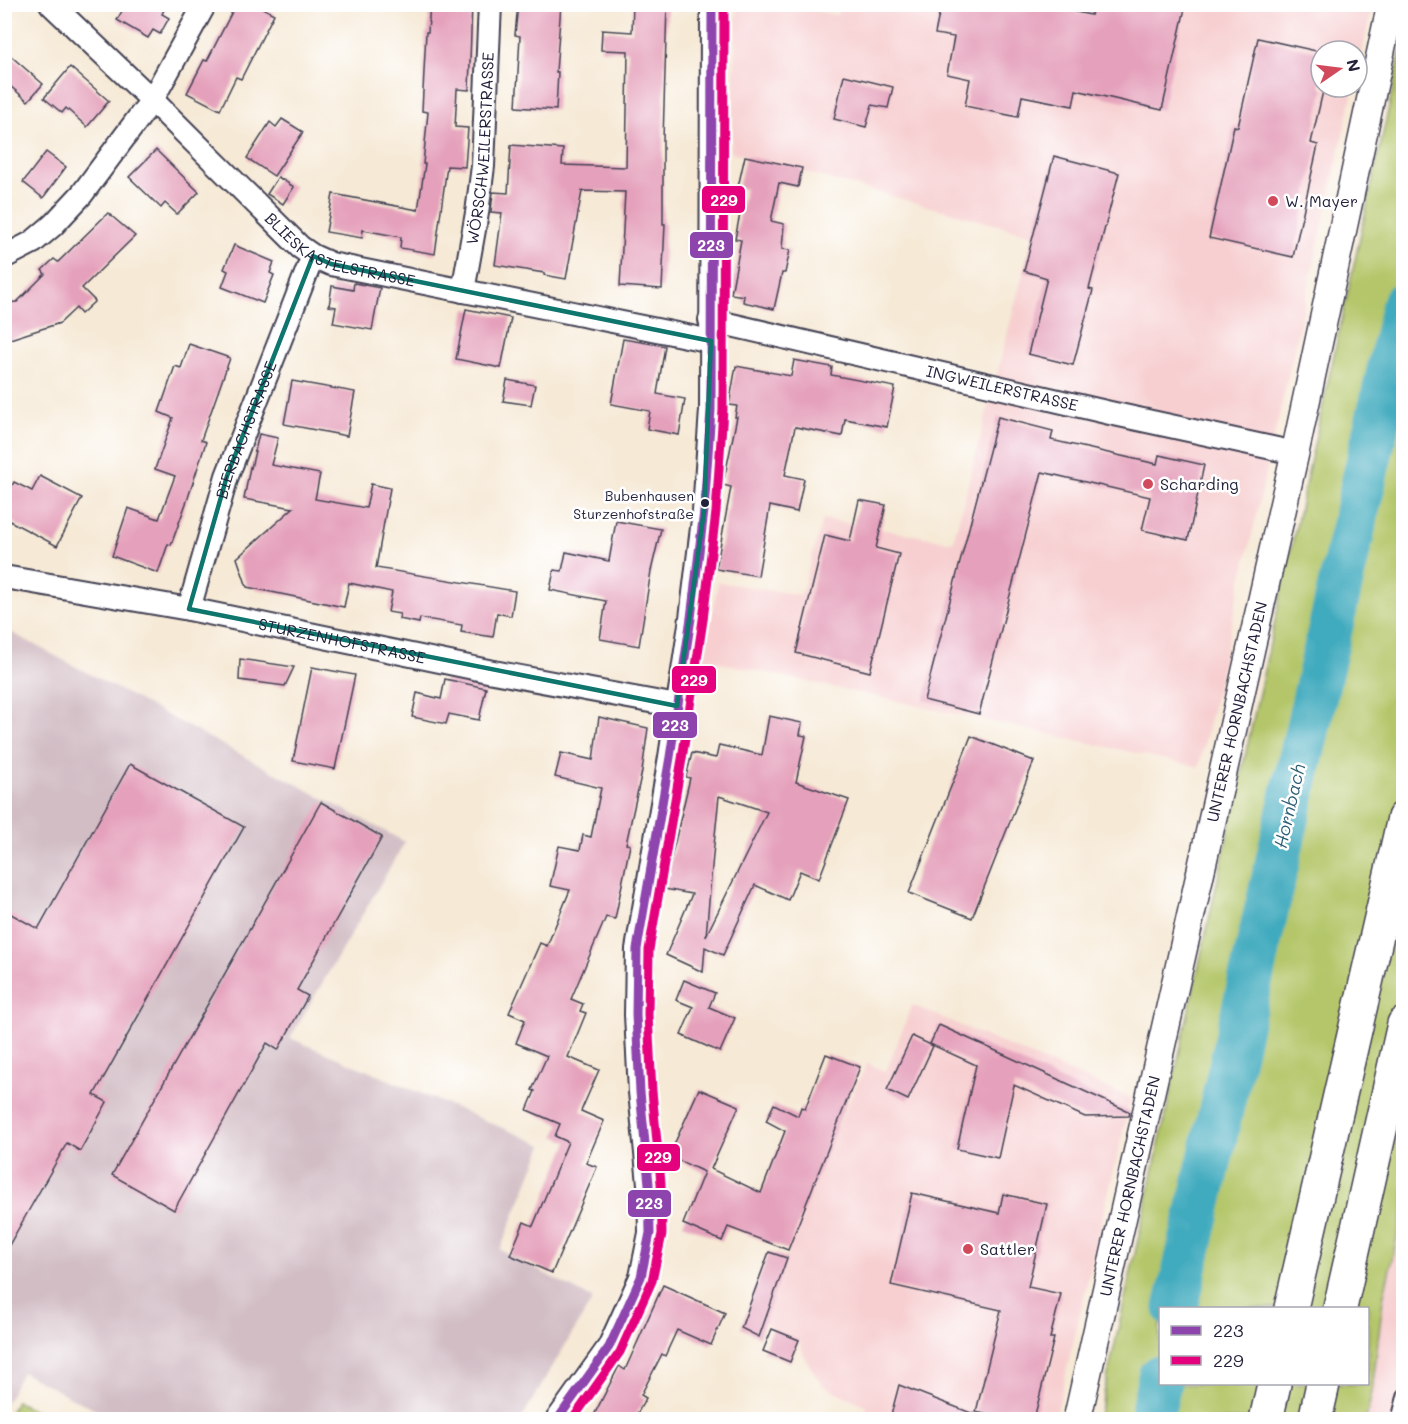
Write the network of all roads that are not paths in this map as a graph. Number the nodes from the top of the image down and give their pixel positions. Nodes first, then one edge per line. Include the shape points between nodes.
1 (51, 4) edge
2 (205, 4) edge
3 (490, 4) edge
4 (712, 4) edge
5 (1391, 4) edge
6 (152, 100) junction
7 (314, 256) junction
8 (4, 257) edge
9 (463, 291) junction
10 (710, 330) junction
11 (1295, 453) junction
12 (4, 577) edge
13 (189, 609) junction
14 (677, 706) junction
15 (1404, 818) edge
16 (1404, 1024) edge
17 (1291, 1307) edge
18 (1340, 1307) edge
19 (1274, 1385) edge
20 (1404, 1393) edge
21 (557, 1419) edge
22 (1077, 1419) edge
23 (1266, 1419) edge
24 (1397, 1419) edge

1 - 6 street, BLIESKASTELSTRASSE
2 - 6 street
3 - 9 street, WÖRSCHWEILERSTRASSE via 483,166
4 - 10 street
5 - 11 street, UNTERER HORNBACHSTADEN
6 - 7 street, BLIESKASTELSTRASSE via 300,248
6 - 8 street via 54,225 33,243
7 - 9 street, BLIESKASTELSTRASSE via 331,264
7 - 13 street, BIERBACHSTRASSE via 226,476
9 - 10 street, BLIESKASTELSTRASSE
10 - 11 street, INGWEILERSTRASSE
10 - 14 street via 711,410 704,511
11 - 22 street, UNTERER HORNBACHSTADEN
12 - 13 street, STURZENHOFSTRASSE
13 - 14 street, STURZENHOFSTRASSE
14 - 21 street via 637,949 639,1092 650,1233 640,1277 609,1347
15 - 17 highway
16 - 18 highway
19 - 23 highway
20 - 24 lane

